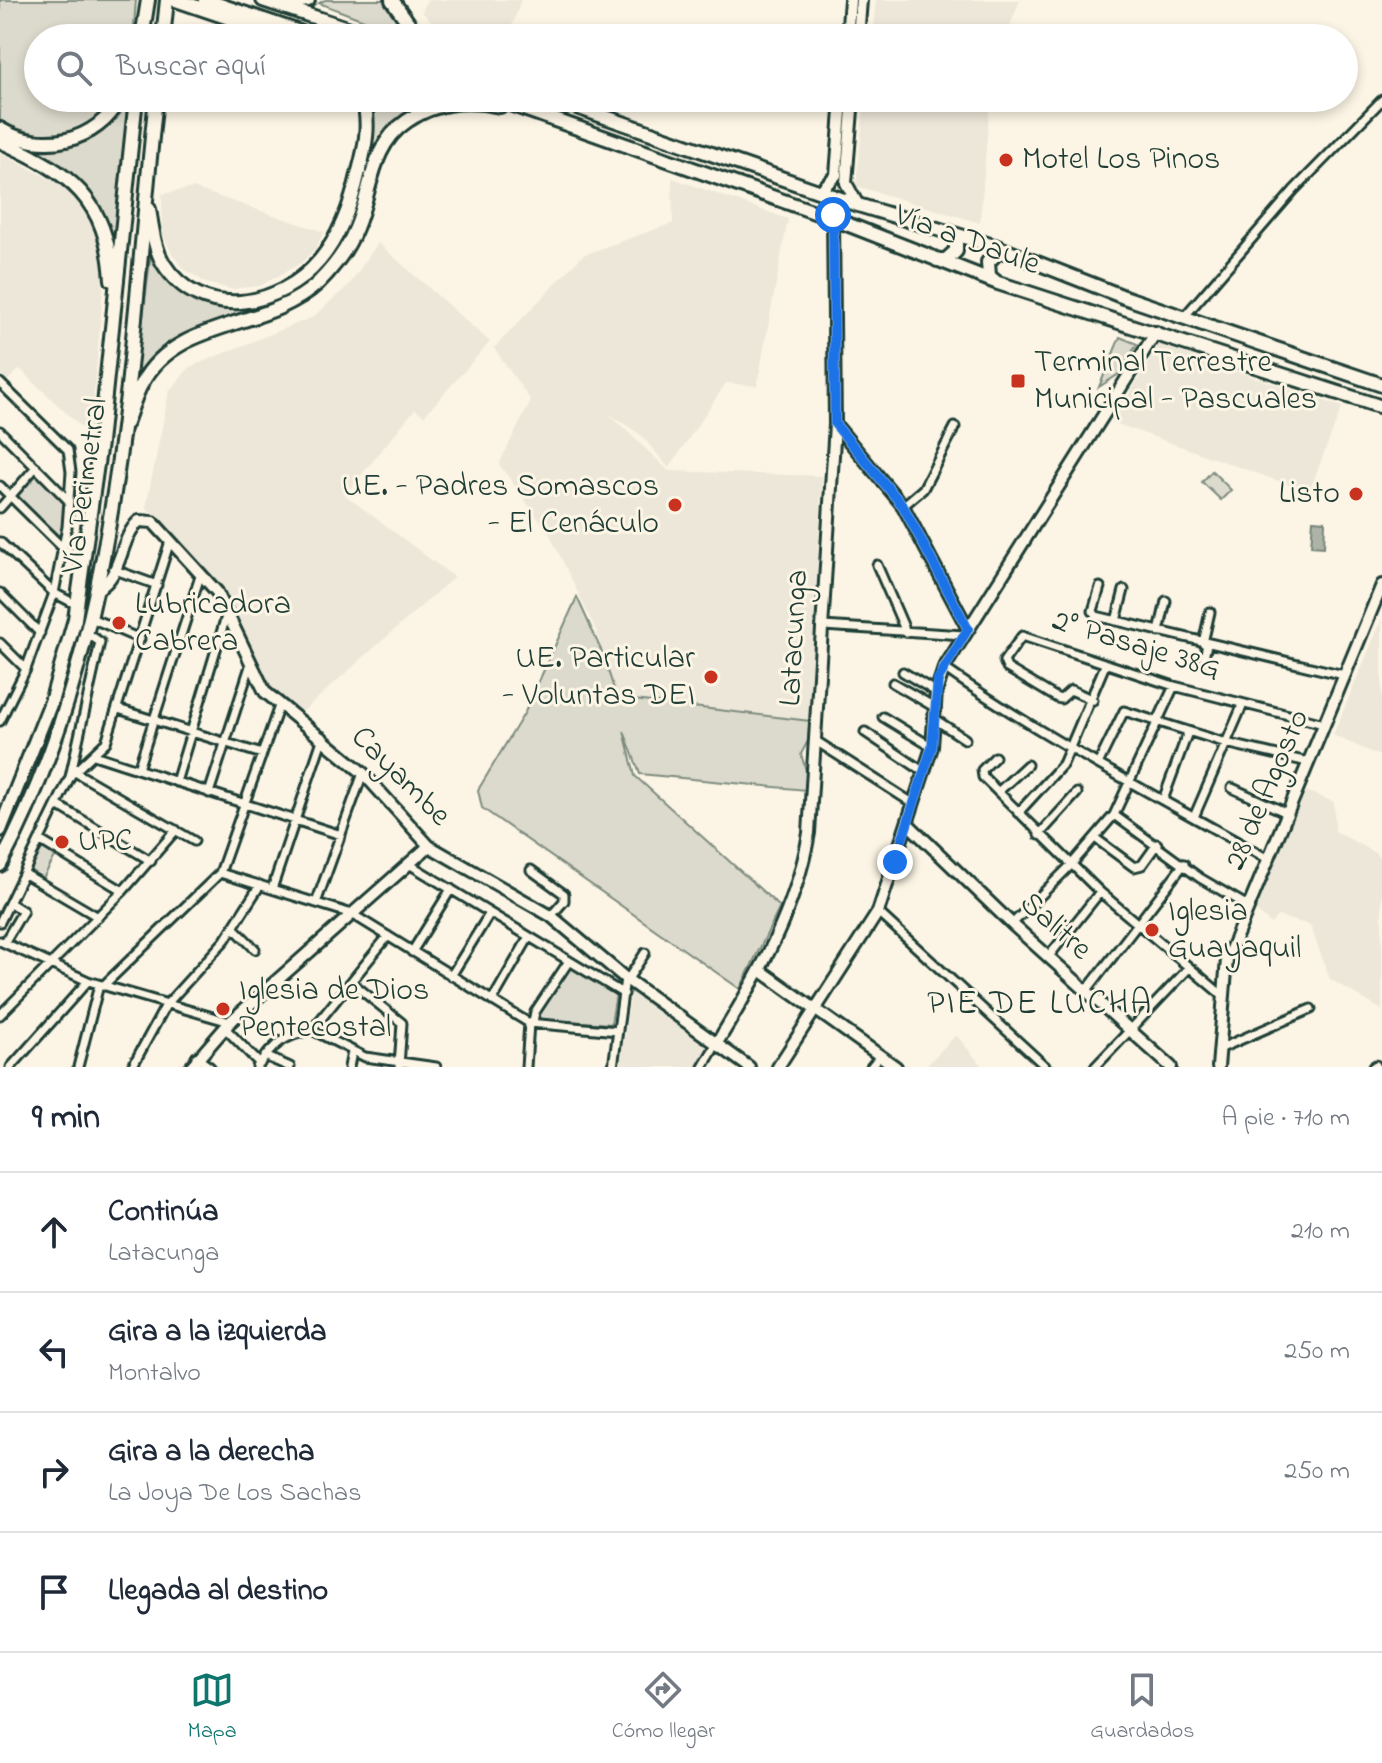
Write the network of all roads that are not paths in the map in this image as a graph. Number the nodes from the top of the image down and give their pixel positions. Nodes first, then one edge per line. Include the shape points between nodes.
1 (148, 0) edge
2 (167, 0) edge
3 (176, 0) edge
4 (205, 0) edge
5 (263, 0) edge
6 (308, 0) edge
7 (392, 0) edge
8 (850, 0) edge
9 (861, 0) edge
10 (291, 1) edge
11 (854, 18) junction
12 (144, 24) edge
13 (164, 24) edge
14 (247, 24) edge
15 (276, 24) edge
16 (336, 24) edge
17 (345, 24) edge
18 (406, 24) edge
19 (852, 24) edge
20 (855, 24) edge
21 (1382, 100) edge
22 (109, 112) edge
23 (135, 112) edge
24 (154, 112) edge
25 (366, 112) edge
26 (421, 112) edge
27 (529, 112) edge
28 (534, 112) edge
29 (591, 112) edge
30 (841, 112) edge
31 (852, 112) edge
32 (543, 115) junction
33 (0, 129) edge
34 (0, 141) edge
35 (146, 189) junction
36 (820, 191) junction
37 (858, 205) junction
38 (834, 219) junction
39 (948, 231) junction
40 (1013, 253) junction
41 (937, 260) junction
42 (998, 283) junction
43 (1184, 317) junction
44 (114, 319) junction
45 (1156, 332) junction
46 (1, 384) edge
47 (1382, 385) edge
48 (1382, 407) edge
49 (835, 424) junction
50 (955, 427) dead end
51 (0, 431) edge
52 (120, 437) junction
53 (36, 467) junction
54 (0, 486) edge
55 (10, 496) junction
56 (67, 499) junction
57 (903, 506) junction
58 (0, 508) edge
59 (171, 537) junction
60 (0, 542) edge
61 (64, 549) junction
62 (85, 559) junction
63 (877, 565) dead end
64 (115, 570) junction
65 (202, 571) junction
66 (157, 585) junction
67 (1382, 585) edge
68 (1100, 587) dead end
69 (98, 589) junction
70 (1124, 590) dead end
71 (0, 593) edge
72 (54, 593) junction
73 (1166, 601) dead end
74 (77, 605) junction
75 (228, 610) junction
76 (1210, 612) dead end
77 (91, 618) junction
78 (1116, 621) junction
79 (823, 626) junction
80 (906, 632) junction
81 (966, 632) junction
82 (1159, 632) junction
83 (40, 633) junction
84 (88, 634) junction
85 (140, 639) junction
86 (0, 643) edge
87 (1205, 643) junction
88 (251, 663) junction
89 (1203, 663) dead end
90 (1105, 665) junction
91 (944, 668) junction
92 (26, 669) junction
93 (903, 672) dead end
94 (1344, 675) junction
95 (893, 683) dead end
96 (1174, 686) junction
97 (936, 692) junction
98 (1093, 700) junction
99 (1243, 704) junction
100 (279, 706) junction
101 (118, 709) junction
102 (936, 714) junction
103 (1, 716) edge
104 (883, 717) dead end
105 (154, 720) junction
106 (1160, 723) junction
107 (1324, 724) junction
108 (191, 732) junction
109 (865, 732) dead end
110 (1188, 732) junction
111 (323, 737) junction
112 (965, 739) dead end
113 (816, 741) junction
114 (227, 743) junction
115 (1226, 743) junction
116 (932, 747) junction
117 (1070, 748) junction
118 (262, 754) junction
119 (94, 755) junction
120 (995, 757) dead end
121 (1099, 762) junction
122 (1308, 762) junction
123 (1027, 765) dead end
124 (138, 769) junction
125 (924, 772) junction
126 (363, 773) junction
127 (72, 774) junction
128 (176, 782) junction
129 (1132, 782) junction
130 (1232, 788) dead end
131 (998, 792) junction
132 (209, 793) junction
133 (1077, 793) dead end
134 (1163, 800) junction
135 (245, 804) junction
136 (914, 804) junction
137 (59, 806) junction
138 (1018, 813) junction
139 (1287, 813) junction
140 (1114, 815) junction
141 (1194, 817) junction
142 (295, 820) junction
143 (907, 823) junction
144 (0, 830) edge
145 (176, 830) junction
146 (341, 835) junction
147 (1039, 835) junction
148 (1095, 838) junction
149 (41, 841) junction
150 (194, 841) dead end
151 (1157, 844) junction
152 (429, 846) junction
153 (1268, 859) junction
154 (151, 861) junction
155 (409, 864) junction
156 (1184, 864) junction
157 (0, 865) edge
158 (1071, 865) junction
159 (531, 870) dead end
160 (220, 873) junction
161 (25, 874) junction
162 (260, 885) junction
163 (272, 889) junction
164 (451, 889) junction
165 (123, 891) junction
166 (1100, 892) junction
167 (10, 903) junction
168 (316, 903) junction
169 (1248, 906) junction
170 (878, 912) junction
171 (490, 913) junction
172 (352, 914) junction
173 (551, 916) junction
174 (98, 917) junction
175 (0, 922) edge
176 (1012, 924) junction
177 (1137, 924) junction
178 (234, 928) junction
179 (388, 936) junction
180 (529, 937) junction
181 (2, 942) edge
182 (255, 949) dead end
183 (412, 952) junction
184 (645, 953) dead end
185 (1049, 956) junction
186 (569, 961) junction
187 (51, 965) junction
188 (1188, 969) junction
189 (760, 970) junction
190 (451, 976) junction
191 (627, 978) junction
192 (88, 981) junction
193 (351, 982) junction
194 (101, 985) junction
195 (1087, 990) junction
196 (624, 994) junction
197 (1222, 995) junction
198 (492, 1001) junction
199 (166, 1005) junction
200 (813, 1009) junction
201 (1311, 1009) dead end
202 (0, 1015) edge
203 (531, 1023) junction
204 (228, 1025) junction
205 (312, 1030) junction
206 (1130, 1030) junction
207 (618, 1031) junction
208 (717, 1043) junction
209 (1219, 1049) junction
210 (352, 1052) junction
211 (24, 1053) junction
212 (265, 1056) junction
213 (880, 1056) junction
214 (194, 1062) edge
215 (259, 1065) edge
216 (399, 1065) edge
217 (11, 1067) edge
218 (22, 1067) edge
219 (78, 1067) edge
220 (132, 1067) edge
221 (210, 1067) edge
222 (290, 1067) edge
223 (349, 1067) edge
224 (436, 1067) edge
225 (526, 1067) edge
226 (613, 1067) edge
227 (703, 1067) edge
228 (749, 1067) edge
229 (778, 1067) edge
230 (871, 1067) edge
231 (896, 1067) edge
232 (1046, 1067) edge
233 (1095, 1067) edge
234 (1171, 1067) edge
235 (1218, 1067) edge

1 - 12 highway
2 - 13 highway
3 - 14 highway
4 - 15 highway
5 - 16 highway
6 - 10 highway
7 - 18 highway
8 - 11 street
9 - 11 street
10 - 17 highway
11 - 19 street
11 - 20 street
21 - 43 street via 1294,190
22 - 33 highway via 99,125 66,140 31,142
23 - 44 highway, Vía Perimetral
24 - 35 highway, Vía Perimetral
25 - 35 highway via 366,144 340,230 318,263 271,296 223,303 197,296 178,282 154,239
26 - 52 highway via 393,132 375,163 356,229 322,279 279,310 187,339 165,356 142,383
27 - 32 highway
28 - 32 highway, Vía a Daule
29 - 36 highway, Vía a Daule
30 - 36 street via 836,175
31 - 37 street via 846,183
32 - 38 highway, Vía a Daule
34 - 44 highway via 63,173 96,210 111,260
35 - 52 highway, Vía Perimetral
36 - 37 highway, Vía a Daule
36 - 38 street, Latacunga
37 - 39 highway, Vía a Daule
38 - 41 highway, Vía a Daule
38 - 49 street, Latacunga
39 - 40 highway, Vía a Daule
39 - 41 highway via 955,237 956,251
40 - 42 highway via 998,252 988,262 989,276
40 - 43 highway, Vía a Daule
41 - 42 highway, Vía a Daule
42 - 45 highway, Vía a Daule
43 - 47 highway, Vía a Daule
44 - 62 highway, Vía Perimetral
45 - 48 highway, Vía a Daule
45 - 81 street
46 - 56 street via 68,450
49 - 57 street
49 - 79 street, Latacunga
50 - 57 street via 923,489
51 - 53 street
52 - 69 highway, Vía Perimetral
53 - 55 street
53 - 56 street
54 - 55 street
55 - 58 street
55 - 61 street
56 - 61 street
57 - 81 street
59 - 64 street, Cayambe via 153,522 139,521
59 - 65 street, Cayambe
59 - 66 street
60 - 72 street
61 - 62 street
61 - 72 street
62 - 74 highway, Vía Perimetral
63 - 80 street
64 - 66 street
64 - 69 street, Cayambe
65 - 75 street, Cayambe
65 - 105 street
66 - 85 street
67 - 94 street, 28 de Agosto
68 - 78 street via 1094,615
69 - 77 highway, Vía Perimetral
70 - 78 street
71 - 83 street
72 - 74 street
72 - 83 street
73 - 82 street
74 - 144 highway, Vía Perimetral via 51,702
75 - 88 street, Cayambe
75 - 108 street
76 - 87 street
77 - 84 highway, Vía Perimetral
77 - 85 street
78 - 82 street
79 - 80 street
79 - 113 street, Latacunga
80 - 81 street
81 - 91 street
82 - 87 street
83 - 92 street
84 - 127 street via 100,642
84 - 157 highway, Vía Perimetral via 56,737
85 - 101 street
86 - 92 street
87 - 89 street
87 - 94 street
88 - 100 street, Cayambe via 265,692
88 - 114 street
90 - 96 street, 2° Pasaje 38G
90 - 98 street
90 - 98 street, 2° Pasaje 38G via 1022,636 1004,661 1007,668 1057,698 1071,690
91 - 97 street
91 - 117 street
92 - 103 street
93 - 97 street
94 - 107 street, 28 de Agosto
95 - 102 street
96 - 99 street, 2° Pasaje 38G
96 - 106 street
97 - 102 street
98 - 117 street
99 - 107 street, 2° Pasaje 38G
99 - 115 street
100 - 111 street, Cayambe
100 - 118 street
101 - 105 street
101 - 119 street via 106,742
102 - 112 street
102 - 116 street
104 - 116 street
105 - 108 street
105 - 124 street
106 - 110 street
106 - 121 street via 1124,711
106 - 129 street
107 - 122 street, 28 de Agosto
108 - 114 street
108 - 128 street
109 - 125 street
110 - 115 street
110 - 134 street
111 - 126 street, Cayambe
111 - 142 street
113 - 136 street
113 - 189 street, Latacunga via 804,866 786,919
114 - 118 street
114 - 132 street
115 - 122 street
115 - 141 street
116 - 125 street
117 - 121 street
117 - 138 street
118 - 135 street
119 - 124 street
119 - 127 street
120 - 131 street via 982,774
121 - 129 street
122 - 139 street, 28 de Agosto
123 - 131 street
124 - 128 street
125 - 136 street
126 - 146 street
126 - 152 street, Cayambe
127 - 137 street
127 - 145 street
128 - 132 street
129 - 134 street
129 - 140 street
130 - 139 street
131 - 138 street
132 - 135 street
133 - 147 street
134 - 141 street
135 - 142 street
135 - 160 street
136 - 143 street
137 - 149 street
137 - 154 street
138 - 147 street
139 - 153 street, 28 de Agosto
140 - 148 street
140 - 151 street
141 - 153 street
142 - 146 street
142 - 163 street
143 - 170 street
143 - 176 street, Salitre
145 - 150 street
145 - 154 street
146 - 168 street
147 - 158 street
148 - 151 street via 1134,867 1142,865
148 - 158 street
149 - 161 street
149 - 165 street
151 - 156 street
152 - 155 street
152 - 173 street, Cayambe
153 - 169 street, 28 de Agosto
154 - 165 street
155 - 164 street
155 - 172 street
156 - 169 street
156 - 177 street
158 - 166 street
158 - 176 street
159 - 173 street via 564,894
160 - 162 street
160 - 194 street
161 - 167 street
161 - 174 street
162 - 163 street
162 - 178 street
163 - 168 street
164 - 171 street
164 - 183 street
165 - 174 street
166 - 177 street
166 - 185 street
167 - 175 street
167 - 181 street via 23,911
168 - 172 street
169 - 197 street, 28 de Agosto via 1227,959
170 - 200 street
170 - 232 street
171 - 180 street
171 - 190 street
172 - 179 street
172 - 204 street
173 - 191 street, Cayambe
174 - 187 street
176 - 185 street, Salitre
177 - 188 street
177 - 195 street
178 - 182 street
178 - 199 street
179 - 183 street
179 - 193 street
180 - 186 street
180 - 198 street
181 - 187 street
183 - 190 street
184 - 191 street
185 - 195 street, Salitre
186 - 196 street
186 - 203 street
187 - 192 street
187 - 202 street
188 - 197 street
188 - 206 street
189 - 200 street
189 - 208 street, Latacunga
190 - 198 street
191 - 196 street
191 - 208 street, Cayambe
192 - 194 street
192 - 211 street
193 - 205 street
193 - 216 street via 402,1023
194 - 199 street
194 - 219 street
195 - 206 street, Salitre
196 - 207 street
197 - 209 street, 28 de Agosto
198 - 203 street
199 - 204 street
199 - 220 street
200 - 213 street
200 - 229 street
201 - 209 street
203 - 207 street
203 - 225 street
204 - 214 street
204 - 215 street
205 - 210 street
205 - 212 street via 288,1034
206 - 233 street
206 - 234 street, Salitre
207 - 226 street
208 - 227 street, Latacunga
208 - 228 street, Cayambe
209 - 235 street, 28 de Agosto
210 - 216 street
210 - 223 street
211 - 217 street
211 - 218 street
212 - 215 street
212 - 222 street
213 - 230 street
213 - 231 street
214 - 221 street
216 - 224 street

